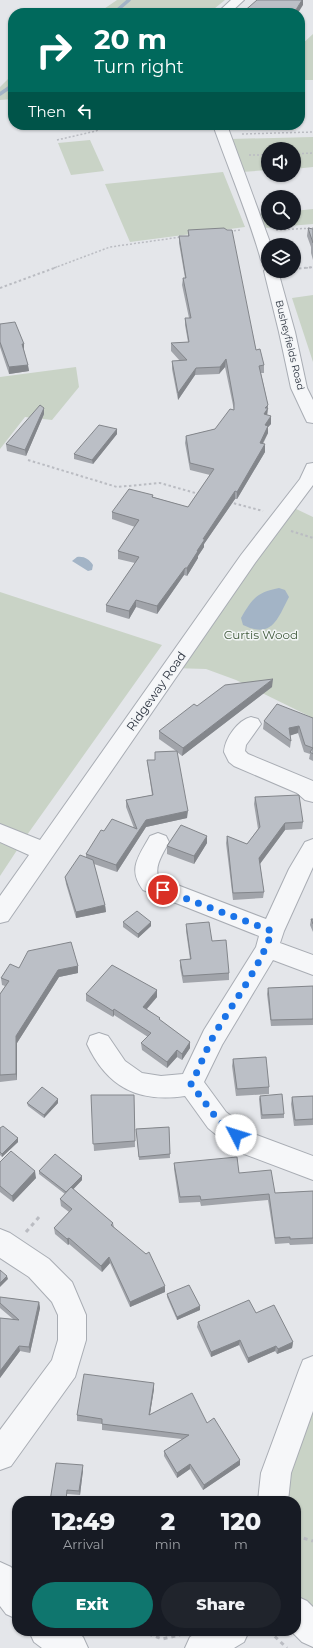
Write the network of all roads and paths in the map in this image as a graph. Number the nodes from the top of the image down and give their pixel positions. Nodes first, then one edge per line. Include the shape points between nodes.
1 (238, 0) edge
2 (229, 8) edge
3 (100, 130) edge
4 (222, 130) edge
5 (313, 132) edge
6 (57, 140) dead end
7 (313, 153) edge
8 (301, 154) edge
9 (313, 228) edge
10 (260, 231) junction
11 (226, 232) edge
12 (184, 237) edge
13 (262, 238) edge
14 (313, 267) edge
15 (301, 268) edge
16 (273, 278) edge
17 (0, 288) edge
18 (313, 418) edge
19 (28, 460) dead end
20 (313, 468) edge
21 (205, 495) edge
22 (228, 501) edge
23 (281, 516) junction
24 (251, 724) dead end
25 (313, 794) edge
26 (0, 833) edge
27 (158, 842) dead end
28 (313, 848) edge
29 (44, 852) junction
30 (0, 914) edge
31 (270, 939) junction
32 (313, 965) edge
33 (99, 1044) dead end
34 (191, 1084) junction
35 (313, 1168) edge
36 (0, 1242) edge
37 (313, 1370) edge
38 (0, 1455) edge
39 (273, 1496) edge
40 (301, 1537) edge
41 (313, 1541) edge
42 (0, 1578) edge
43 (12, 1596) edge
44 (301, 1618) edge
45 (313, 1631) edge
46 (53, 1636) edge
47 (154, 1636) edge
48 (212, 1636) edge
49 (274, 1636) edge
50 (192, 1641) edge
51 (72, 1648) edge
52 (286, 1648) edge

1 - 2 street
3 - 6 path
4 - 5 path
4 - 10 street
7 - 8 path
9 - 10 path
10 - 11 path
10 - 13 street
12 - 17 path via 110,247
14 - 15 path
16 - 18 street, Busheyfields Road via 299,388
19 - 21 path via 117,487 160,483
20 - 23 street, Ridgeway Road via 308,480
22 - 23 path
23 - 29 street, Ridgeway Road via 248,559
24 - 25 street via 234,746 233,752 237,758 305,787
26 - 29 street
27 - 31 street via 146,868 145,875 151,884
28 - 31 street via 300,869
29 - 30 street, Ridgeway Road
31 - 32 street
31 - 34 street via 253,974 213,1038
33 - 34 street via 108,1061 119,1073 136,1083 153,1087
34 - 35 street via 218,1120 245,1143
36 - 38 street via 39,1268 62,1292 72,1315 72,1340 65,1367
37 - 39 street via 276,1473
40 - 41 path
42 - 43 street
44 - 45 street
46 - 51 street
47 - 50 path
48 - 50 street
49 - 52 path

